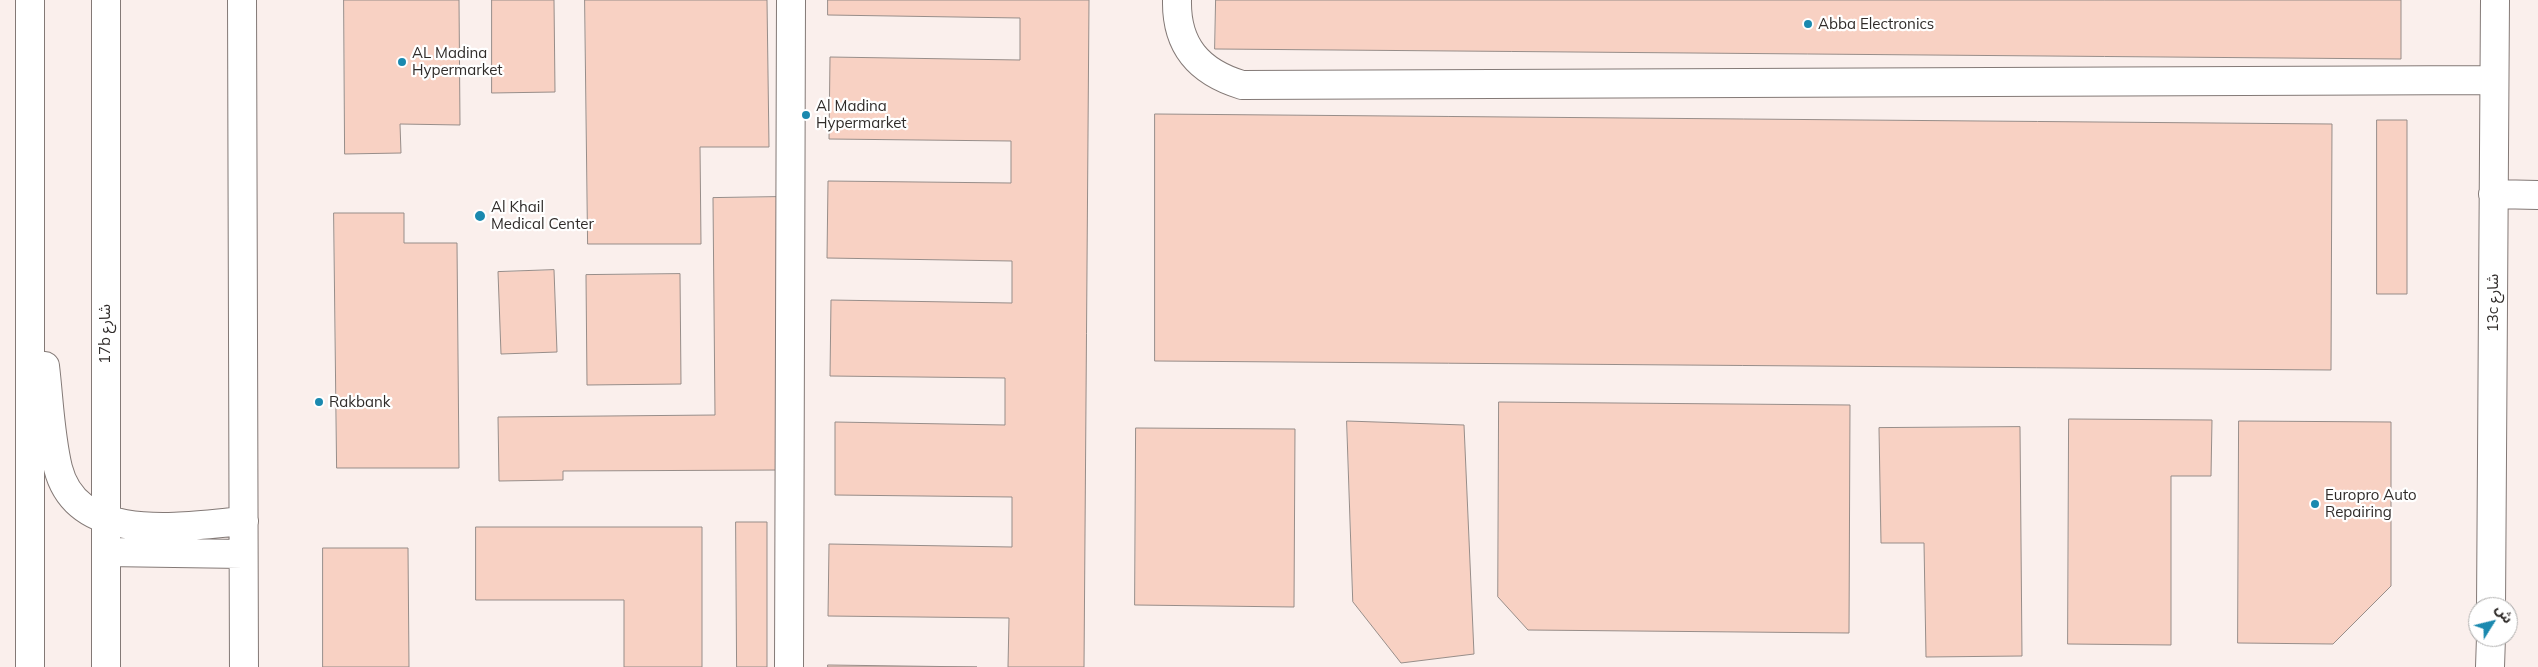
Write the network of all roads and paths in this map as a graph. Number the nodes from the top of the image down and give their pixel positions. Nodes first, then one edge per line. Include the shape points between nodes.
1 (30, 0) edge
2 (106, 0) edge
3 (242, 0) edge
4 (791, 0) edge
5 (1178, 0) edge
6 (2495, 0) edge
7 (2494, 80) junction
8 (2493, 194) junction
9 (2538, 195) edge
10 (30, 228) junction
11 (106, 518) junction
12 (244, 521) junction
13 (106, 552) junction
14 (243, 554) junction
15 (2491, 597) edge
16 (2491, 647) edge
17 (30, 667) edge
18 (106, 667) edge
19 (244, 667) edge
20 (788, 667) edge
21 (2490, 667) edge

1 - 10 street
2 - 11 street, 17b شارع
3 - 12 street
4 - 20 street
5 - 7 street via 1177,18 1182,37 1192,55 1206,69 1242,85
6 - 7 street, 13c شارع
7 - 8 street, 13c شارع
8 - 9 street
8 - 15 street, 13c شارع
10 - 11 street via 58,469 78,505
10 - 17 street
11 - 12 street via 147,528
11 - 13 street, 17b شارع
12 - 14 street
13 - 14 street
13 - 18 street, 17b شارع
14 - 19 street
16 - 21 street

